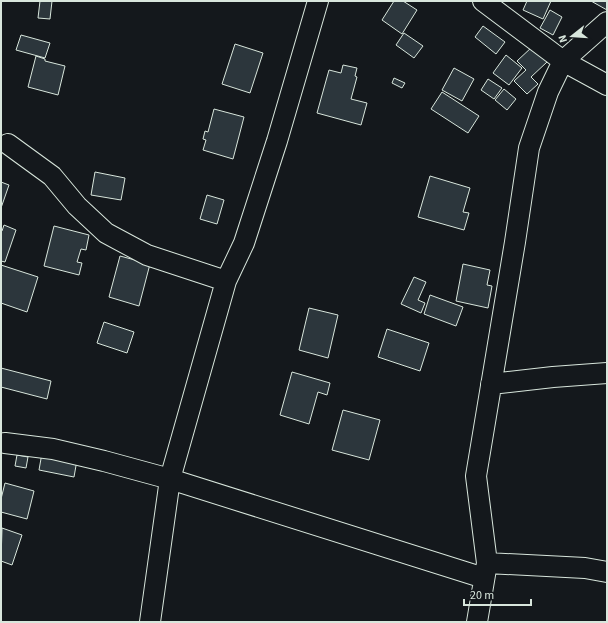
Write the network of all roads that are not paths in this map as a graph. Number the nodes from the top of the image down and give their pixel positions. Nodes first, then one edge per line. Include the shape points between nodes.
1 (318, 1) edge
2 (483, 1) edge
3 (607, 22) edge
4 (564, 61) junction
5 (607, 85) edge
6 (8, 144) dead end
7 (226, 281) junction
8 (607, 373) edge
9 (491, 384) junction
10 (5, 444) dead end
11 (170, 479) junction
12 (486, 570) junction
13 (607, 572) edge
14 (150, 622) edge
15 (477, 622) edge

1 - 7 street via 244,243
2 - 4 street
3 - 4 street
4 - 5 street
4 - 9 street via 548,92 529,148
6 - 7 street via 52,176 77,206 106,233 147,255
7 - 11 street
8 - 9 street
9 - 12 street via 476,476
10 - 11 street via 53,449
11 - 12 street
11 - 14 street
12 - 13 street via 585,568
12 - 15 street

